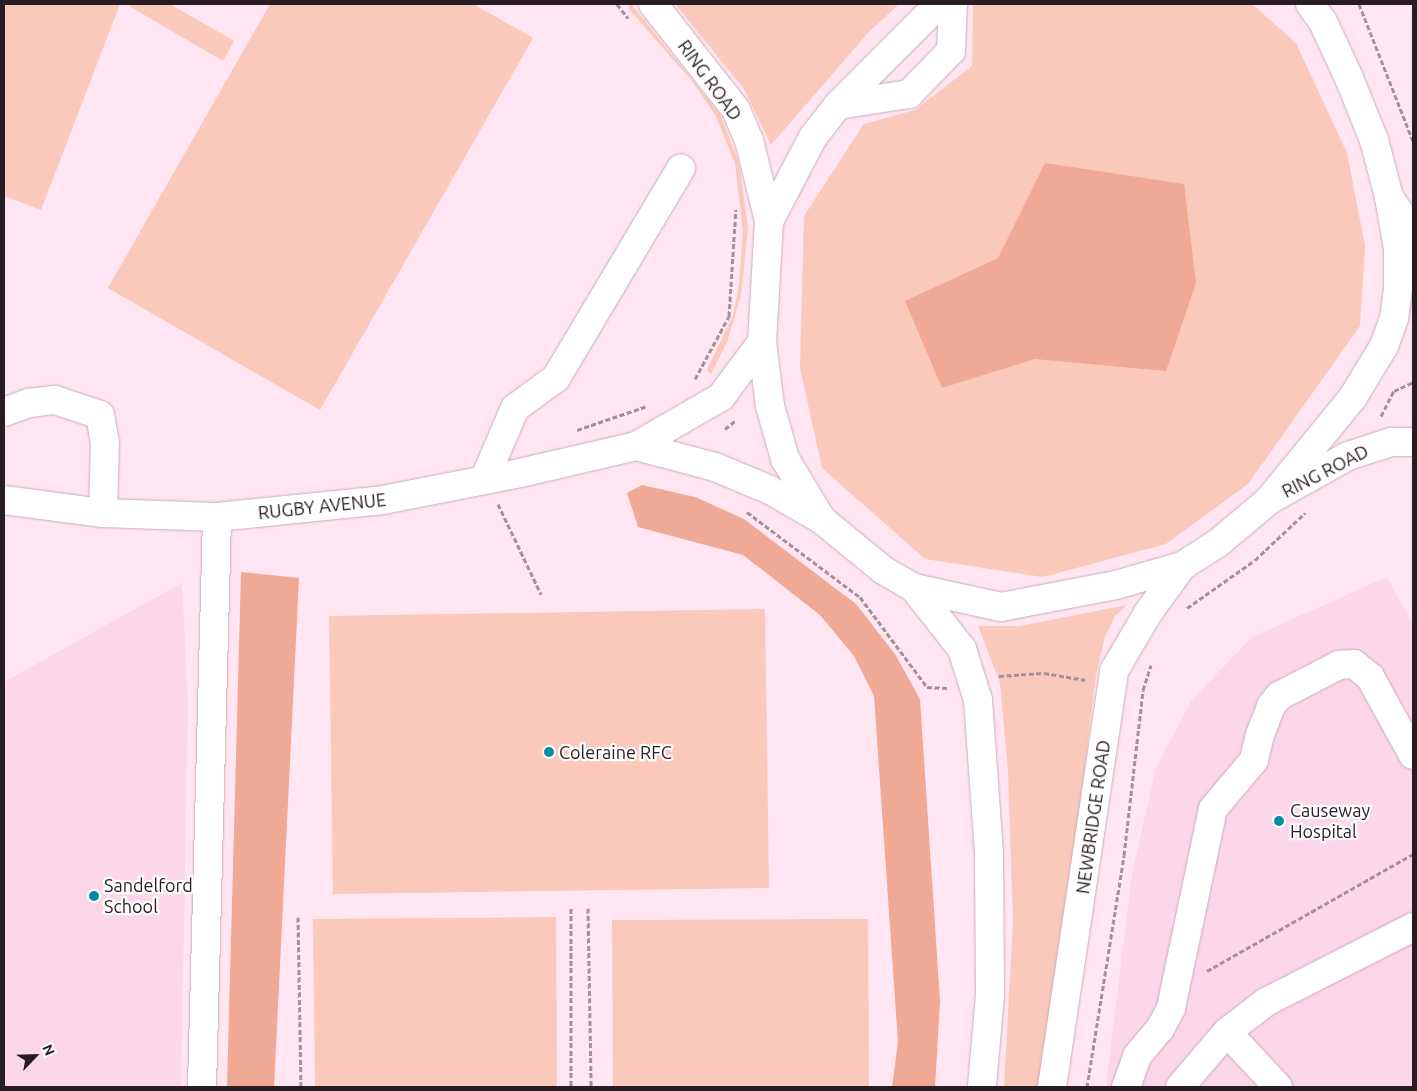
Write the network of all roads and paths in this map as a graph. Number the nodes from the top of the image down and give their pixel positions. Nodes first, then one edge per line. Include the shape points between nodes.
1 (653, 4) edge
2 (939, 4) edge
3 (953, 4) edge
4 (1359, 4) edge
5 (1318, 10) edge
6 (838, 105) junction
7 (1413, 141) edge
8 (681, 168) dead end
9 (1389, 197) junction
10 (769, 221) junction
11 (1413, 233) edge
12 (762, 342) junction
13 (699, 375) dead end
14 (693, 380) dead end
15 (1413, 382) edge
16 (652, 405) dead end
17 (4, 412) edge
18 (1382, 413) dead end
19 (568, 433) dead end
20 (1413, 442) edge
21 (636, 446) junction
22 (491, 491) junction
23 (4, 500) edge
24 (1268, 501) junction
25 (741, 508) dead end
26 (1308, 510) dead end
27 (103, 513) junction
28 (217, 517) junction
29 (822, 520) junction
30 (1182, 566) junction
31 (914, 588) junction
32 (540, 594) dead end
33 (1182, 612) dead end
34 (1154, 658) dead end
35 (1000, 676) dead end
36 (1092, 680) dead end
37 (957, 688) dead end
38 (1413, 754) edge
39 (1413, 854) edge
40 (571, 908) dead end
41 (588, 908) dead end
42 (298, 917) dead end
43 (1413, 927) edge
44 (1175, 988) junction
45 (1227, 1032) junction
46 (202, 1087) edge
47 (301, 1087) edge
48 (571, 1087) edge
49 (591, 1087) edge
50 (982, 1087) edge
51 (1052, 1087) edge
52 (1087, 1087) edge
53 (1126, 1087) edge
54 (1180, 1087) edge
55 (1278, 1087) edge

1 - 10 main road, RING ROAD via 736,110 749,140
2 - 6 main road
3 - 6 main road via 951,51 909,94
4 - 7 path
5 - 9 main road via 1374,140
6 - 10 main road via 813,137
8 - 22 main road via 556,378 515,408
9 - 11 main road
9 - 24 main road via 1398,249 1398,288 1394,318 1384,346 1353,397
10 - 12 main road
12 - 21 main road, RUGBY AVENUE via 721,397
12 - 29 main road via 770,406 785,459
13 - 14 path
15 - 18 path via 1394,391
16 - 19 path
17 - 27 main road via 28,403 55,400 100,415 105,442
20 - 24 main road, RING ROAD via 1391,442 1348,456
21 - 22 main road, RUGBY AVENUE
21 - 29 main road, RUGBY AVENUE via 715,467 770,490
22 - 28 main road, RUGBY AVENUE
22 - 32 path
23 - 27 main road, RUGBY AVENUE
24 - 30 main road via 1231,534
25 - 37 path via 860,597 928,688
26 - 33 path via 1255,560
27 - 28 main road, RUGBY AVENUE
28 - 46 main road
29 - 31 main road via 883,570
30 - 31 main road via 1116,585 1002,607
30 - 51 main road, NEWBRIDGE ROAD via 1148,613 1114,671
31 - 50 main road via 962,649 978,700 989,872 990,995
34 - 52 path via 1143,690 1124,855
35 - 36 path via 1044,673
38 - 44 main road via 1370,677 1354,664 1339,665 1279,696 1271,706 1260,734 1254,760 1213,809
39 - 44 path
40 - 48 path
41 - 49 path
42 - 47 path
43 - 45 main road via 1295,985 1266,1002
44 - 53 main road via 1171,1008 1160,1029 1137,1056
45 - 54 main road
45 - 55 main road

